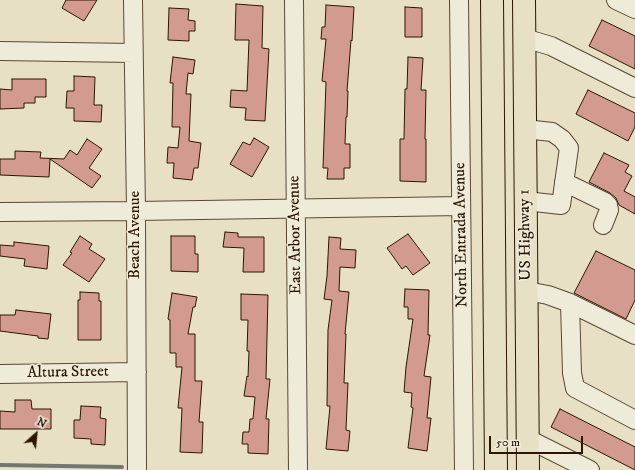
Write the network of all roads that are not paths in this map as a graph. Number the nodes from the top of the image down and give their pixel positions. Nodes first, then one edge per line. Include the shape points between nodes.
1 (133, 0) edge
2 (294, 0) edge
3 (459, 0) edge
4 (492, 0) edge
5 (524, 0) edge
6 (616, 0) edge
7 (635, 9) edge
8 (524, 38) junction
9 (0, 51) edge
10 (133, 53) junction
11 (635, 88) edge
12 (525, 129) junction
13 (564, 182) junction
14 (526, 202) junction
15 (461, 206) junction
16 (296, 208) junction
17 (136, 211) junction
18 (0, 212) edge
19 (603, 225) dead end
20 (495, 245) junction
21 (526, 291) junction
22 (496, 298) junction
23 (570, 303) junction
24 (635, 335) edge
25 (527, 352) junction
26 (137, 372) junction
27 (0, 374) edge
28 (635, 420) edge
29 (528, 439) junction
30 (137, 470) edge
31 (298, 470) edge
32 (464, 470) edge
33 (496, 470) edge
34 (528, 470) edge
35 (590, 470) edge

1 - 10 street, Beach Avenue
2 - 16 street, East Arbor Avenue
3 - 15 street, North Entrada Avenue
4 - 20 main road, US Highway 1
5 - 8 main road, US Highway 1
6 - 7 street
8 - 11 street via 551,46
8 - 12 main road, US Highway 1
9 - 10 street
10 - 17 street, Beach Avenue
12 - 13 street via 552,132 569,148
12 - 14 main road, US Highway 1
13 - 14 street via 561,205
13 - 19 street via 608,205 609,210
14 - 21 main road, US Highway 1
15 - 16 street
15 - 32 street, North Entrada Avenue
16 - 17 street
16 - 31 street, East Arbor Avenue
17 - 18 street
17 - 26 street, Beach Avenue
20 - 21 main road via 512,280
20 - 22 main road, US Highway 1
21 - 23 street
21 - 25 main road, US Highway 1
22 - 25 main road via 510,312
22 - 33 main road, US Highway 1
23 - 24 street
23 - 28 street via 572,373 576,388
25 - 29 main road, US Highway 1
26 - 27 street, Altura Street
26 - 30 street, Beach Avenue
29 - 34 main road, US Highway 1
29 - 35 street

